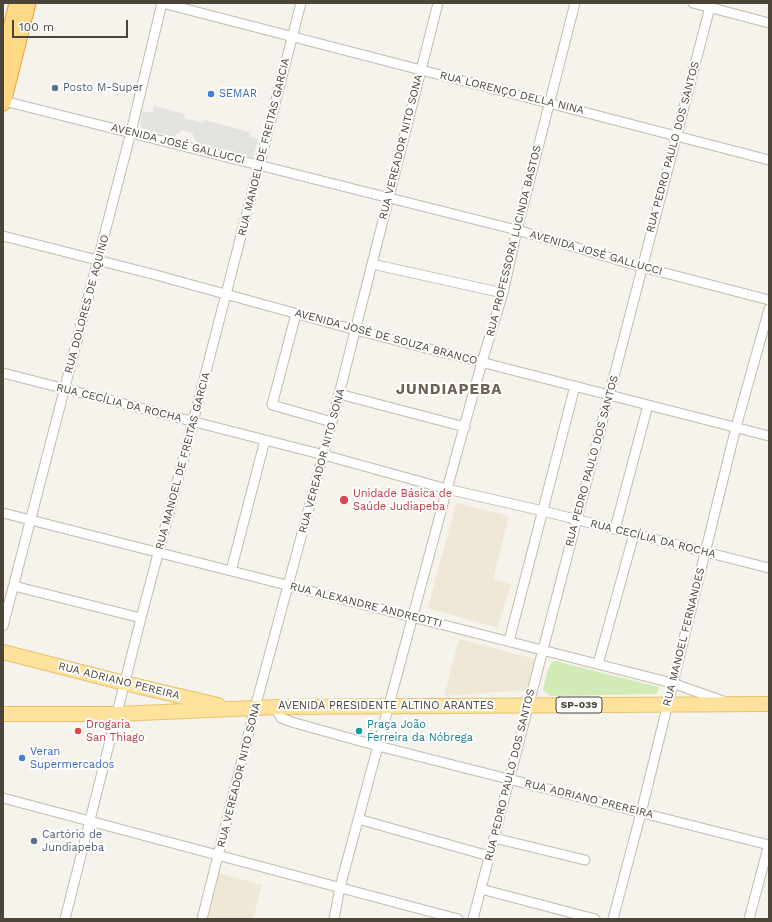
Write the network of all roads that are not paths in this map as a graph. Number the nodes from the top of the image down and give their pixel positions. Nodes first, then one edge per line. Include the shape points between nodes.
1 (17, 3) edge
2 (28, 3) edge
3 (162, 3) edge
4 (301, 3) edge
5 (438, 3) edge
6 (575, 3) edge
7 (693, 3) edge
8 (710, 5) edge
9 (769, 22) edge
10 (292, 36) junction
11 (3, 61) edge
12 (420, 69) junction
13 (3, 102) edge
14 (549, 103) junction
15 (131, 132) junction
16 (676, 136) junction
17 (769, 159) edge
18 (260, 164) junction
19 (389, 198) junction
20 (517, 230) junction
21 (3, 236) edge
22 (98, 262) junction
23 (372, 264) junction
24 (642, 267) junction
25 (503, 293) junction
26 (226, 296) junction
27 (769, 300) edge
28 (769, 310) edge
29 (296, 314) junction
30 (356, 330) junction
31 (482, 362) junction
32 (3, 373) edge
33 (574, 386) junction
34 (65, 389) junction
35 (339, 394) junction
36 (609, 394) junction
37 (648, 405) junction
38 (193, 422) junction
39 (332, 422) junction
40 (465, 427) junction
41 (736, 427) junction
42 (769, 436) edge
43 (265, 440) junction
44 (324, 455) junction
45 (447, 489) junction
46 (543, 511) junction
47 (3, 513) edge
48 (577, 519) junction
49 (31, 520) junction
50 (615, 529) junction
51 (634, 534) junction
52 (159, 552) junction
53 (705, 552) junction
54 (769, 568) edge
55 (231, 570) junction
56 (290, 585) junction
57 (14, 586) junction
58 (412, 617) junction
59 (141, 618) junction
60 (3, 626) edge
61 (509, 641) junction
62 (543, 650) junction
63 (3, 652) edge
64 (598, 664) junction
65 (672, 682) junction
66 (124, 683) junction
67 (727, 703) junction
68 (667, 704) junction
69 (769, 704) edge
70 (389, 706) junction
71 (528, 706) junction
72 (278, 707) junction
73 (255, 708) junction
74 (236, 709) junction
75 (3, 714) edge
76 (117, 714) junction
77 (378, 746) junction
78 (509, 779) junction
79 (3, 798) edge
80 (641, 812) junction
81 (358, 819) junction
82 (90, 821) junction
83 (494, 838) junction
84 (769, 845) edge
85 (219, 855) junction
86 (489, 856) junction
87 (585, 860) dead end
88 (340, 887) junction
89 (481, 889) junction
90 (65, 919) edge
91 (202, 919) edge
92 (334, 919) edge
93 (458, 919) edge
94 (473, 919) edge
95 (595, 919) edge
96 (613, 919) edge
97 (749, 919) edge

1 - 11 highway
2 - 13 highway
3 - 10 street, RUA LORENÇO DELLA NINA
3 - 15 street, RUA DOLORES DE AQUINO
4 - 10 street, RUA MANOEL DE FREITAS GARCIA
5 - 12 street, RUA VEREADOR NITO SONA
6 - 14 street, RUA PROFESSORA LUCINDA BASTOS
7 - 8 street
8 - 9 street
8 - 16 street, RUA PEDRO PAULO DOS SANTOS
10 - 12 street, RUA LORENÇO DELLA NINA
10 - 18 street, RUA MANOEL DE FREITAS GARCIA
12 - 14 street, RUA LORENÇO DELLA NINA
12 - 19 street, RUA VEREADOR NITO SONA
13 - 15 street, AVENIDA JOSÉ GALLUCCI
14 - 16 street, RUA LORENÇO DELLA NINA
14 - 20 street, RUA PROFESSORA LUCINDA BASTOS
15 - 18 street, AVENIDA JOSÉ GALLUCCI
15 - 22 street, RUA DOLORES DE AQUINO
16 - 17 street, RUA LORENÇO DELLA NINA
16 - 24 street, RUA PEDRO PAULO DOS SANTOS
18 - 19 street, AVENIDA JOSÉ GALLUCCI
18 - 26 street, RUA MANOEL DE FREITAS GARCIA
19 - 20 street, AVENIDA JOSÉ GALLUCCI
19 - 23 street, RUA VEREADOR NITO SONA
20 - 24 street, AVENIDA JOSÉ GALLUCCI
20 - 25 street, RUA PROFESSORA LUCINDA BASTOS
21 - 22 street, AVENIDA JOSÉ DE SOUZA BRANCO
22 - 26 street, AVENIDA JOSÉ DE SOUZA BRANCO via 156,275
22 - 34 street, RUA DOLORES DE AQUINO
23 - 25 street
23 - 30 street, RUA VEREADOR NITO SONA
24 - 27 street, AVENIDA JOSÉ GALLUCCI
24 - 36 street, RUA PEDRO PAULO DOS SANTOS
25 - 31 street, RUA PROFESSORA LUCINDA BASTOS
26 - 29 street, AVENIDA JOSÉ DE SOUZA BRANCO
26 - 38 street, RUA MANOEL DE FREITAS GARCIA
28 - 41 street, RUA MANOEL FERNANDES
29 - 30 street, AVENIDA JOSÉ DE SOUZA BRANCO
29 - 39 street via 272,405
30 - 31 street, AVENIDA JOSÉ DE SOUZA BRANCO
30 - 35 street, RUA VEREADOR NITO SONA
31 - 33 street, AVENIDA JOSÉ DE SOUZA BRANCO
31 - 40 street, RUA PROFESSORA LUCINDA BASTOS
32 - 34 street, RUA CECÍLIA DA ROCHA
33 - 36 street, AVENIDA JOSÉ DE SOUZA BRANCO
33 - 46 street
34 - 38 street, RUA CECÍLIA DA ROCHA
34 - 49 street, RUA DOLORES DE AQUINO
35 - 39 street, RUA VEREADOR NITO SONA
35 - 40 street
36 - 37 street, AVENIDA JOSÉ DE SOUZA BRANCO
36 - 48 street, RUA PEDRO PAULO DOS SANTOS
37 - 41 street, AVENIDA JOSÉ DE SOUZA BRANCO
37 - 50 street
38 - 43 street, RUA CECÍLIA DA ROCHA
38 - 52 street, RUA MANOEL DE FREITAS GARCIA
39 - 44 street, RUA VEREADOR NITO SONA
40 - 45 street, RUA PROFESSORA LUCINDA BASTOS
41 - 42 street, AVENIDA JOSÉ DE SOUZA BRANCO
41 - 53 street, RUA MANOEL FERNANDES
43 - 44 street, RUA CECÍLIA DA ROCHA
43 - 55 street
44 - 45 street, RUA CECÍLIA DA ROCHA
44 - 56 street, RUA VEREADOR NITO SONA
45 - 46 street, RUA CECÍLIA DA ROCHA
45 - 58 street, RUA PROFESSORA LUCINDA BASTOS
46 - 48 street, RUA CECÍLIA DA ROCHA
46 - 61 street
47 - 49 street, RUA ALEXANDRE ANDREOTTI
48 - 50 street, RUA CECÍLIA DA ROCHA
48 - 62 street, RUA PEDRO PAULO DOS SANTOS
49 - 52 street, RUA ALEXANDRE ANDREOTTI
49 - 57 street, RUA DOLORES DE AQUINO
50 - 51 street, RUA CECÍLIA DA ROCHA
51 - 53 street, RUA CECÍLIA DA ROCHA
51 - 64 street
52 - 55 street, RUA ALEXANDRE ANDREOTTI
52 - 59 street, RUA MANOEL DE FREITAS GARCIA
53 - 54 street, RUA CECÍLIA DA ROCHA
53 - 65 street, RUA MANOEL FERNANDES
55 - 56 street, RUA ALEXANDRE ANDREOTTI
56 - 58 street, RUA ALEXANDRE ANDREOTTI
56 - 73 street, RUA VEREADOR NITO SONA
57 - 59 street
57 - 60 street, RUA DOLORES DE AQUINO
58 - 61 street, RUA ALEXANDRE ANDREOTTI
58 - 70 street, RUA PROFESSORA LUCINDA BASTOS
59 - 66 street, RUA MANOEL DE FREITAS GARCIA
61 - 62 street, RUA ALEXANDRE ANDREOTTI
62 - 64 street, RUA ALEXANDRE ANDREOTTI
62 - 71 street, RUA PEDRO PAULO DOS SANTOS
63 - 66 main road, RUA ADRIANO PEREIRA
64 - 65 street, RUA ALEXANDRE ANDREOTTI
65 - 67 street, RUA ALEXANDRE ANDREOTTI
65 - 68 street, RUA MANOEL FERNANDES
66 - 74 main road, RUA ADRIANO PEREIRA
66 - 76 street, RUA MANOEL DE FREITAS GARCIA
67 - 68 main road, AVENIDA PRESIDENTE ALTINO ARANTES / SP-039
67 - 69 main road, AVENIDA PRESIDENTE ALTINO ARANTES / SP-039
68 - 71 main road, AVENIDA PRESIDENTE ALTINO ARANTES / SP-039
68 - 80 street, RUA MANOEL FERNANDES
70 - 71 main road, AVENIDA PRESIDENTE ALTINO ARANTES / SP-039
70 - 72 main road, AVENIDA PRESIDENTE ALTINO ARANTES / SP-039
70 - 77 street, RUA PROFESSORA LUCINDA BASTOS
71 - 78 street, RUA PEDRO PAULO DOS SANTOS
72 - 73 main road, AVENIDA PRESIDENTE ALTINO ARANTES / SP-039
72 - 77 street, RUA ADRIANO PREREIRA via 281,718
73 - 74 main road, AVENIDA PRESIDENTE ALTINO ARANTES / SP-039
73 - 85 street, RUA VEREADOR NITO SONA
74 - 76 main road, AVENIDA PRESIDENTE ALTINO ARANTES
75 - 76 main road, AVENIDA PRESIDENTE ALTINO ARANTES
76 - 82 street, RUA MANOEL DE FREITAS GARCIA
77 - 78 street, RUA ADRIANO PREREIRA
77 - 81 street, RUA PROFESSORA LUCINDA BASTOS
78 - 80 street, RUA ADRIANO PREREIRA
78 - 83 street, RUA PEDRO PAULO DOS SANTOS
79 - 82 street
80 - 84 street, RUA ADRIANO PREREIRA
80 - 96 street, RUA MANOEL FERNANDES
81 - 86 street
81 - 88 street, RUA PROFESSORA LUCINDA BASTOS
82 - 85 street
82 - 90 street, RUA MANOEL DE FREITAS GARCIA
83 - 86 street, RUA PEDRO PAULO DOS SANTOS
83 - 87 street
84 - 97 street
85 - 88 street
85 - 91 street, RUA VEREADOR NITO SONA
86 - 89 street, RUA PEDRO PAULO DOS SANTOS
88 - 92 street, RUA PROFESSORA LUCINDA BASTOS
88 - 93 street
89 - 94 street, RUA PEDRO PAULO DOS SANTOS
89 - 95 street

